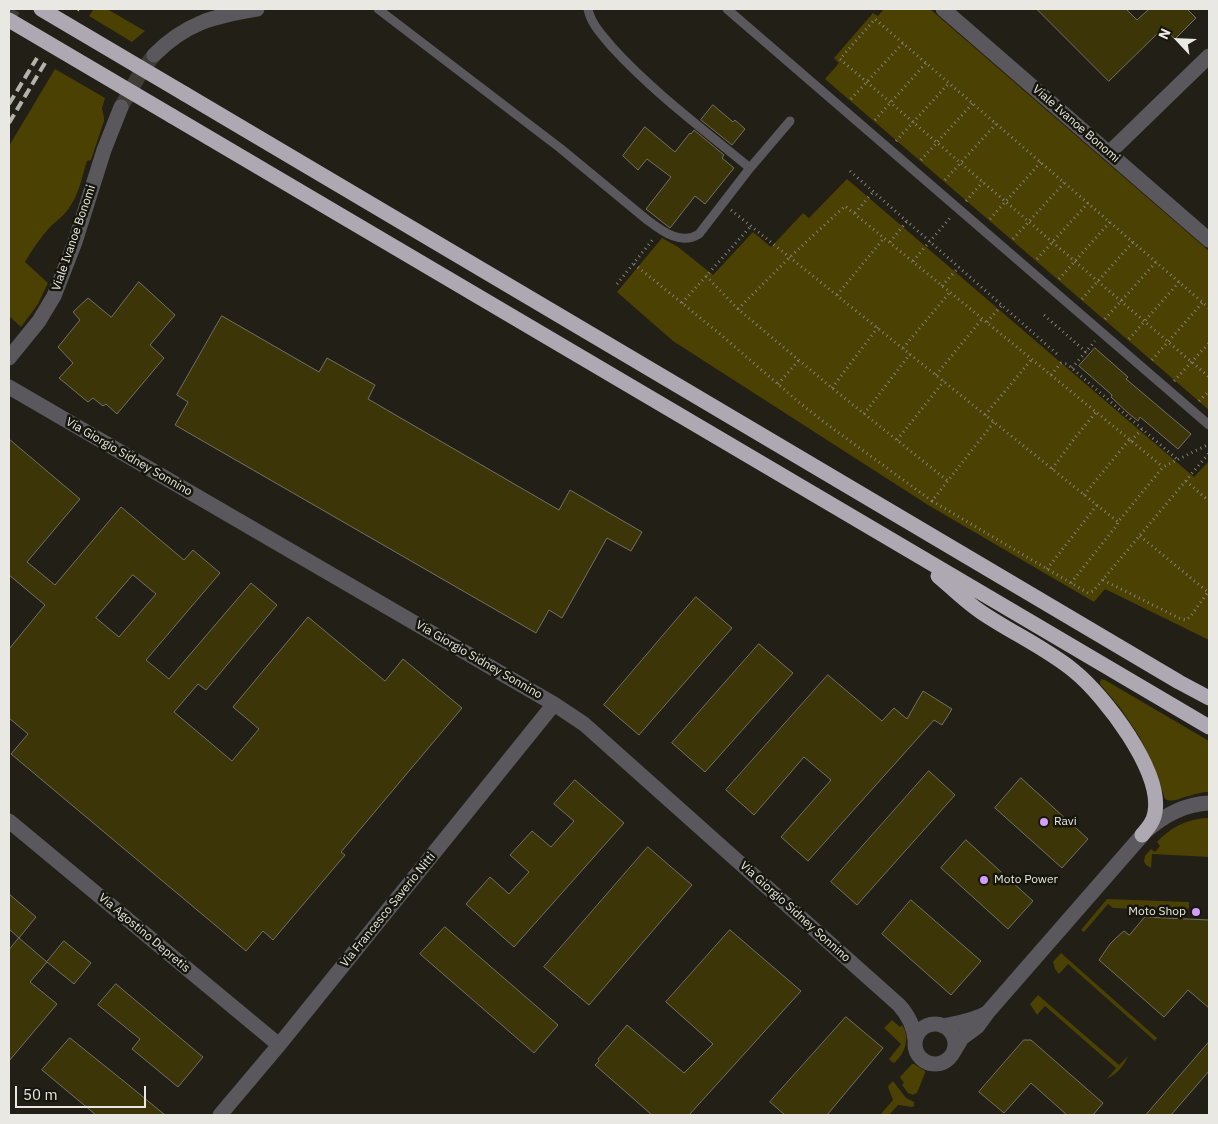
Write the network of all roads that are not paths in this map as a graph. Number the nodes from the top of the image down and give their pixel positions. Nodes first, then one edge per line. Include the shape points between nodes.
1 (41, 9) edge
2 (257, 9) edge
3 (378, 9) edge
4 (588, 9) edge
5 (727, 9) edge
6 (943, 9) edge
7 (9, 20) edge
8 (154, 55) tunnel mouth
9 (1209, 56) edge
10 (121, 108) tunnel mouth
11 (790, 121) dead end
12 (1109, 153) junction
13 (750, 168) junction
14 (1209, 240) edge
15 (9, 358) edge
16 (9, 387) edge
17 (1209, 425) edge
18 (895, 542) junction
19 (1209, 698) edge
20 (554, 704) junction
21 (1209, 727) edge
22 (1209, 803) edge
23 (9, 821) edge
24 (1142, 835) junction
25 (899, 1005) junction
26 (988, 1012) junction
27 (940, 1025) junction
28 (915, 1040) junction
29 (279, 1045) junction
30 (953, 1053) junction
31 (220, 1115) edge

1 - 19 highway, bridge
2 - 8 street via 194,25
3 - 13 lane via 560,148 646,219 674,236 687,239 703,229
4 - 13 lane via 597,29 639,74
5 - 17 lane
6 - 12 street, Viale Ivanoe Bonomi
7 - 18 highway, bridge
9 - 12 street
10 - 15 street, Viale Ivanoe Bonomi via 54,296 39,321
11 - 13 lane
12 - 14 street, Viale Ivanoe Bonomi
16 - 20 street, Via Giorgio Sidney Sonnino
18 - 21 highway
18 - 24 highway via 980,611 1067,665 1102,698 1126,731 1150,778 1156,811
20 - 25 street, Via Giorgio Sidney Sonnino via 602,739
20 - 29 street, Via Francesco Saverio Nitti
22 - 24 street via 1174,812
23 - 29 street, Via Agostino Depretis
24 - 26 street
25 - 27 street, Via Giorgio Sidney Sonnino
25 - 28 street, Via Giorgio Sidney Sonnino via 911,1022
26 - 27 street via 958,1024
26 - 30 street via 980,1024 962,1038
27 - 28 street via 925,1027
27 - 30 street via 948,1029 955,1040
28 - 30 street via 918,1056 931,1064 943,1062
29 - 31 street, Via Francesco Saverio Nitti

